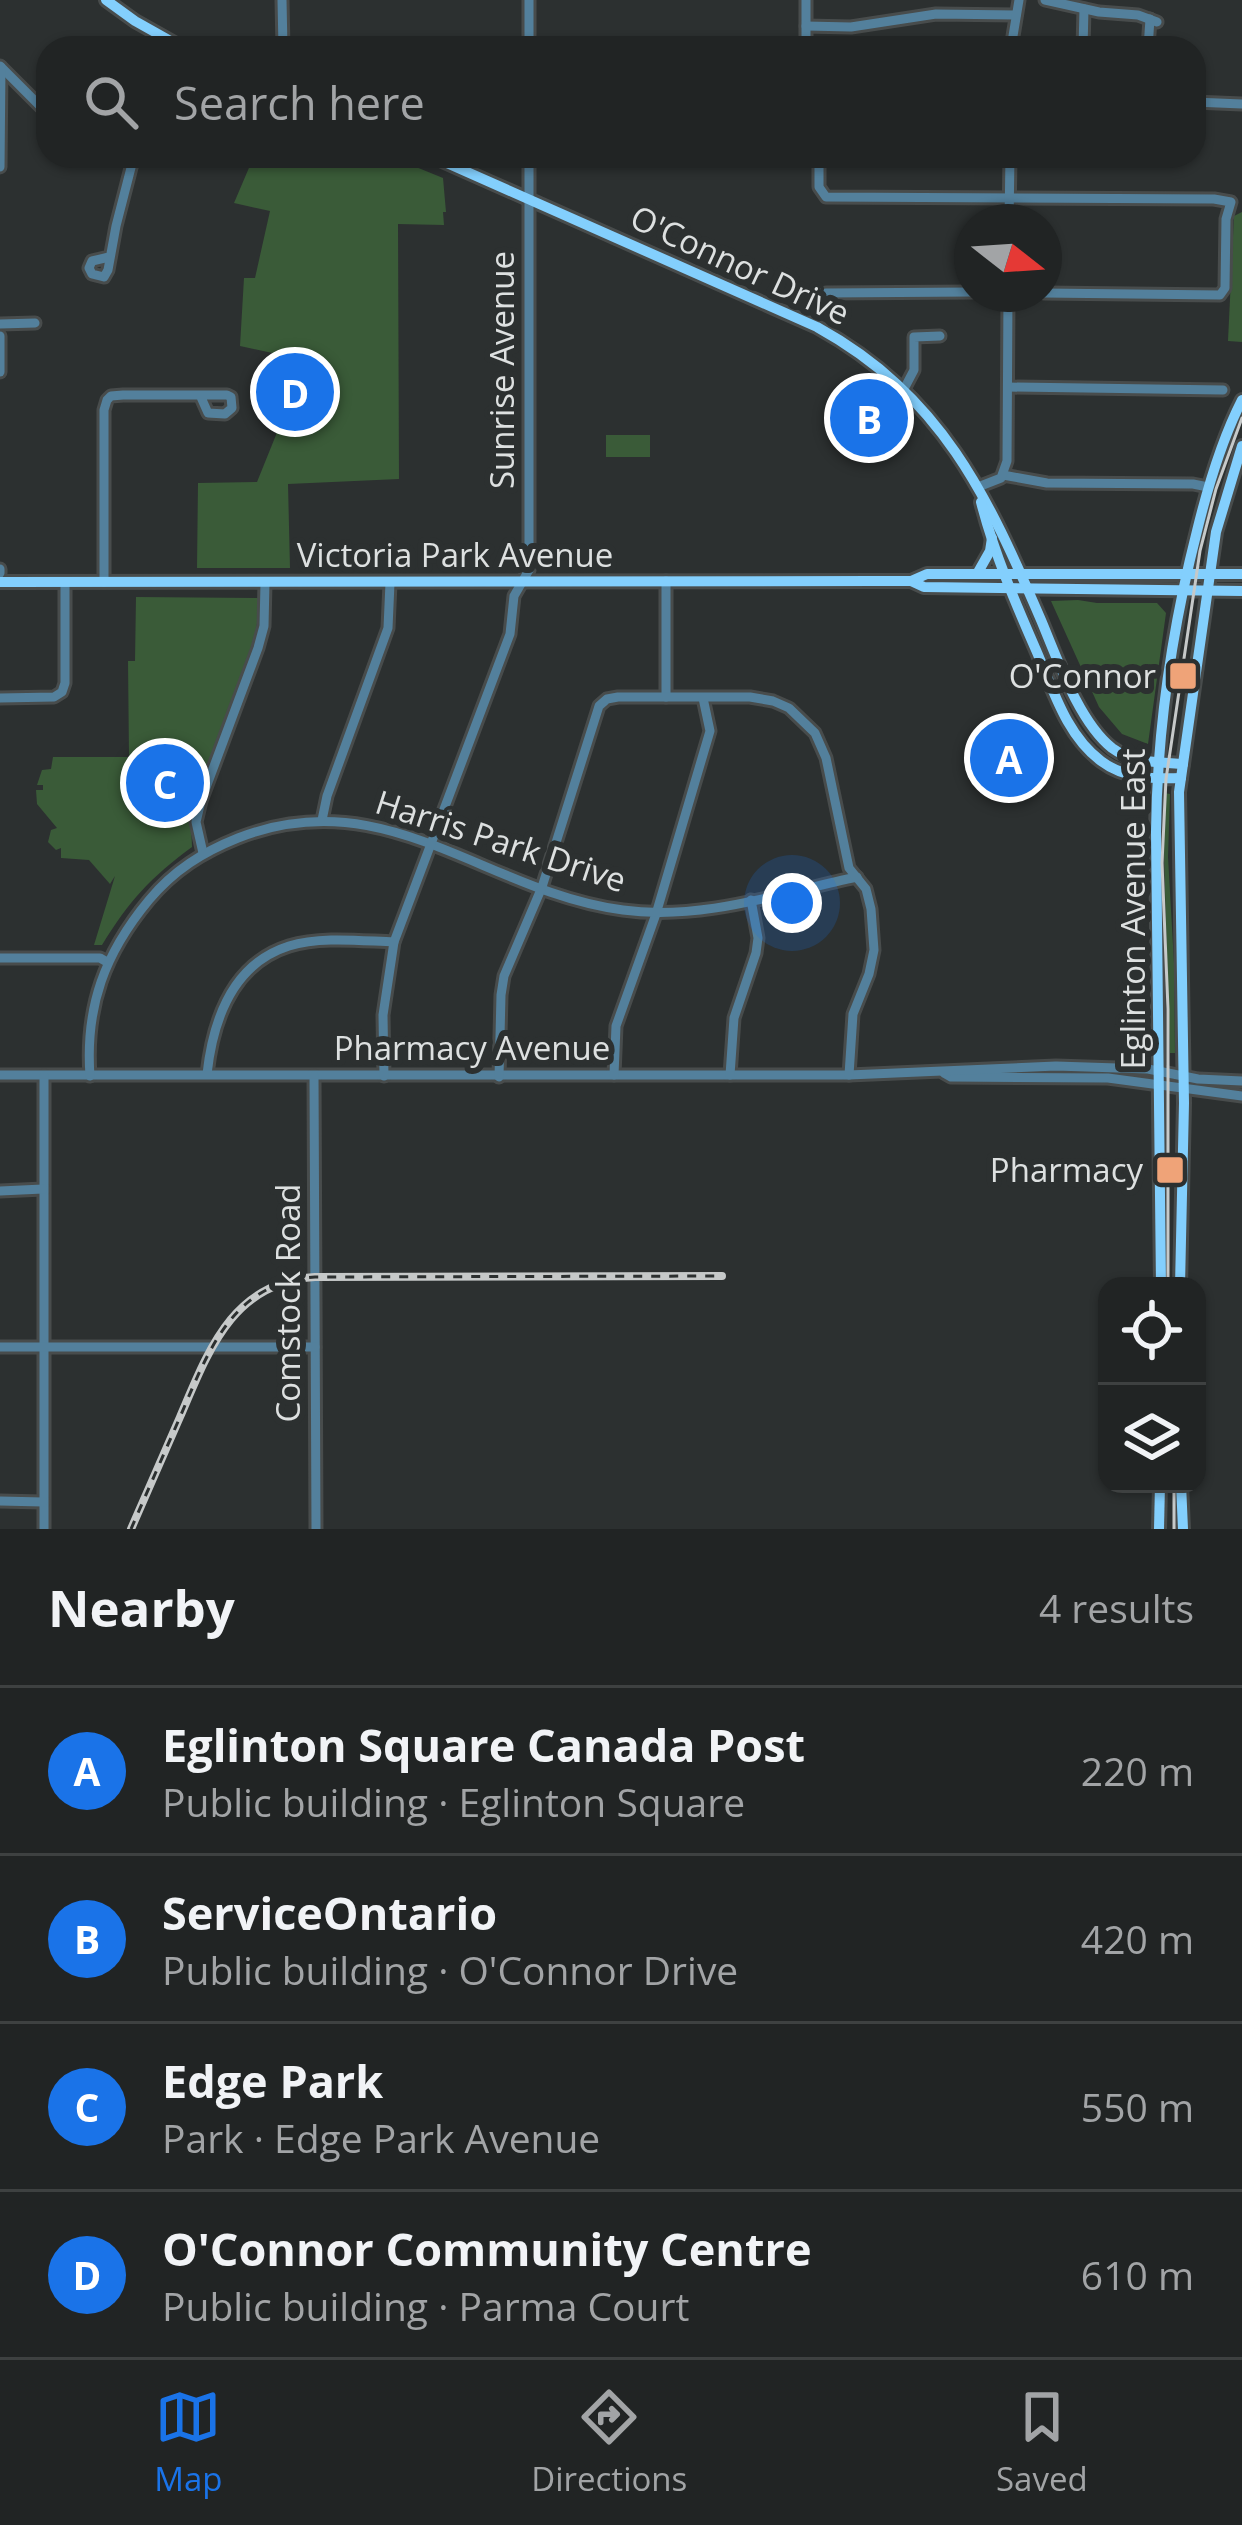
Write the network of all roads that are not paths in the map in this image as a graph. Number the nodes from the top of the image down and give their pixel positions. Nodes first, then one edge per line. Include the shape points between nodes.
1 (106, 0) edge
2 (283, 0) edge
3 (529, 0) edge
4 (806, 0) edge
5 (1018, 0) edge
6 (1045, 0) edge
7 (1084, 9) junction
8 (1016, 15) junction
9 (806, 26) junction
10 (161, 36) edge
11 (283, 36) edge
12 (529, 36) edge
13 (806, 36) edge
14 (1013, 36) edge
15 (1083, 36) edge
16 (1150, 36) edge
17 (1, 66) edge
18 (36, 102) edge
19 (1206, 102) edge
20 (1242, 104) edge
21 (0, 166) edge
22 (131, 168) edge
23 (457, 168) edge
24 (530, 168) edge
25 (819, 168) edge
26 (1010, 168) edge
27 (1010, 197) junction
28 (530, 201) junction
29 (1010, 204) edge
30 (110, 257) dead end
31 (826, 292) dead end
32 (954, 292) edge
33 (1062, 293) edge
34 (1008, 312) edge
35 (35, 323) dead end
36 (0, 324) edge
37 (0, 336) edge
38 (940, 336) dead end
39 (0, 372) edge
40 (1008, 387) junction
41 (904, 389) junction
42 (1223, 390) dead end
43 (200, 395) dead end
44 (1242, 400) edge
45 (1242, 446) edge
46 (1003, 475) junction
47 (1208, 487) junction
48 (978, 488) junction
49 (992, 535) junction
50 (1210, 573) junction
51 (0, 574) edge
52 (977, 574) junction
53 (1004, 574) junction
54 (1021, 574) junction
55 (1186, 574) junction
56 (1242, 574) edge
57 (666, 581) junction
58 (910, 581) junction
59 (104, 582) junction
60 (520, 582) junction
61 (65, 583) junction
62 (265, 583) junction
63 (390, 583) junction
64 (985, 587) junction
65 (1010, 588) junction
66 (1026, 588) junction
67 (1054, 588) junction
68 (1183, 591) junction
69 (1208, 591) junction
70 (1242, 591) edge
71 (1021, 614) junction
72 (1038, 615) junction
73 (666, 697) junction
74 (0, 698) edge
75 (703, 698) junction
76 (1158, 762) junction
77 (1182, 771) junction
78 (1157, 779) junction
79 (322, 820) junction
80 (433, 844) junction
81 (203, 853) junction
82 (857, 877) junction
83 (542, 887) junction
84 (751, 900) junction
85 (656, 914) junction
86 (394, 942) junction
87 (0, 958) edge
88 (107, 962) junction
89 (207, 1074) junction
90 (614, 1075) junction
91 (730, 1075) junction
92 (849, 1075) junction
93 (0, 1076) edge
94 (44, 1076) junction
95 (90, 1076) junction
96 (314, 1076) junction
97 (384, 1076) junction
98 (499, 1077) junction
99 (1159, 1078) junction
100 (1242, 1082) edge
101 (1184, 1083) junction
102 (1242, 1096) edge
103 (43, 1189) junction
104 (0, 1191) edge
105 (1161, 1277) edge
106 (1180, 1277) edge
107 (0, 1347) edge
108 (44, 1347) junction
109 (315, 1347) junction
110 (1160, 1493) edge
111 (1181, 1493) edge
112 (0, 1501) edge
113 (43, 1502) junction
114 (44, 1529) edge
115 (316, 1529) edge
116 (1159, 1529) edge
117 (1183, 1529) edge

1 - 10 main road
2 - 11 street
3 - 12 street
4 - 9 street
5 - 8 street
6 - 7 street
7 - 15 street
7 - 16 street via 1153,20
8 - 9 street
8 - 14 street
9 - 13 street
17 - 18 street
17 - 21 street
19 - 20 street
22 - 30 street
23 - 28 main road, O'Connor Drive
24 - 28 street, Sunrise Avenue
25 - 27 street via 826,196
26 - 27 street
27 - 29 street
27 - 33 street via 1231,202 1220,295
28 - 41 main road, O'Connor Drive via 817,327
28 - 60 street, Sunrise Avenue via 529,570
31 - 32 street
34 - 40 street
35 - 36 street
37 - 39 street
38 - 41 street via 914,337 914,370
40 - 42 street
40 - 46 street
41 - 48 main road, O'Connor Drive
43 - 59 street via 107,400
44 - 47 main road, Eglinton Avenue East
45 - 50 main road, Eglinton Avenue East
46 - 47 street
46 - 48 street
47 - 55 main road, Eglinton Avenue East
48 - 49 main road, O'Connor Drive
48 - 54 main road, O'Connor Drive
49 - 52 main road
49 - 53 main road, O'Connor Drive
50 - 55 main road, Victoria Park Avenue
50 - 56 main road, Victoria Park Avenue
50 - 69 main road, Eglinton Avenue East
51 - 61 main road, Victoria Park Avenue
52 - 53 main road, Victoria Park Avenue
52 - 58 main road, Victoria Park Avenue
53 - 54 main road, Victoria Park Avenue
53 - 65 main road, O'Connor Drive
54 - 55 main road, Victoria Park Avenue
54 - 66 main road, O'Connor Drive
55 - 68 main road, Eglinton Avenue East
57 - 58 main road, Victoria Park Avenue
57 - 60 main road, Victoria Park Avenue
57 - 73 street
58 - 64 main road, Victoria Park Avenue
59 - 61 main road, Victoria Park Avenue
59 - 62 main road, Victoria Park Avenue
60 - 63 main road, Victoria Park Avenue
60 - 80 street, Sunrise Avenue via 510,634
61 - 74 street via 64,688 54,698
62 - 63 main road, Victoria Park Avenue
62 - 81 street via 258,648 196,822
63 - 79 street via 388,628
64 - 65 main road, Victoria Park Avenue
64 - 71 main road
65 - 66 main road, Victoria Park Avenue
65 - 71 main road, O'Connor Drive
66 - 67 main road, Victoria Park Avenue
66 - 72 main road, O'Connor Drive
67 - 68 main road, Victoria Park Avenue
67 - 72 main road
68 - 69 main road, Victoria Park Avenue
68 - 76 main road, Eglinton Avenue East
69 - 70 main road, Victoria Park Avenue
69 - 77 main road, Eglinton Avenue East
71 - 78 main road, O'Connor Drive via 1084,746 1114,769
72 - 76 main road, O'Connor Drive via 1100,735 1121,754
73 - 75 street
73 - 83 street via 618,697 599,706
75 - 82 street via 773,701 810,726 823,746
75 - 85 street via 710,731
76 - 77 main road, O'Connor Drive
76 - 78 main road, Eglinton Avenue East
77 - 78 main road
77 - 101 main road, Eglinton Avenue East
78 - 99 main road, Eglinton Avenue East
79 - 80 street, Harris Park Drive
79 - 81 street, Harris Park Drive via 251,833
80 - 83 street, Harris Park Drive
80 - 86 street, Sunrise Avenue
81 - 88 street, Harris Park Drive via 158,889
82 - 84 street, Harris Park Drive
82 - 92 street via 872,909 874,950 853,1014
83 - 85 street, Harris Park Drive
83 - 98 street via 504,976
84 - 85 street, Harris Park Drive
84 - 91 street via 758,938 734,1018
85 - 90 street via 616,1026
86 - 89 street via 310,942 261,961 226,996
86 - 97 street, Sunrise Avenue
87 - 88 street
88 - 95 street, Harris Park Drive via 92,1013
89 - 95 street, Pharmacy Avenue
89 - 96 street, Pharmacy Avenue
90 - 91 street, Pharmacy Avenue
90 - 98 street, Pharmacy Avenue
91 - 92 street, Pharmacy Avenue
92 - 99 street, Pharmacy Avenue via 1109,1066
93 - 94 street, Pharmacy Avenue
94 - 95 street, Pharmacy Avenue
94 - 103 street
96 - 97 street, Pharmacy Avenue
96 - 109 street, Comstock Road
97 - 98 street, Pharmacy Avenue
99 - 101 street, Pharmacy Avenue
99 - 105 main road, Eglinton Avenue East
100 - 101 street, Pharmacy Avenue
101 - 102 street, Pharmacy Avenue
101 - 106 main road, Eglinton Avenue East
103 - 104 street
103 - 108 street
107 - 108 street
108 - 109 street
108 - 113 street
109 - 115 street, Comstock Road
110 - 116 main road
111 - 117 main road
112 - 113 street
113 - 114 street

